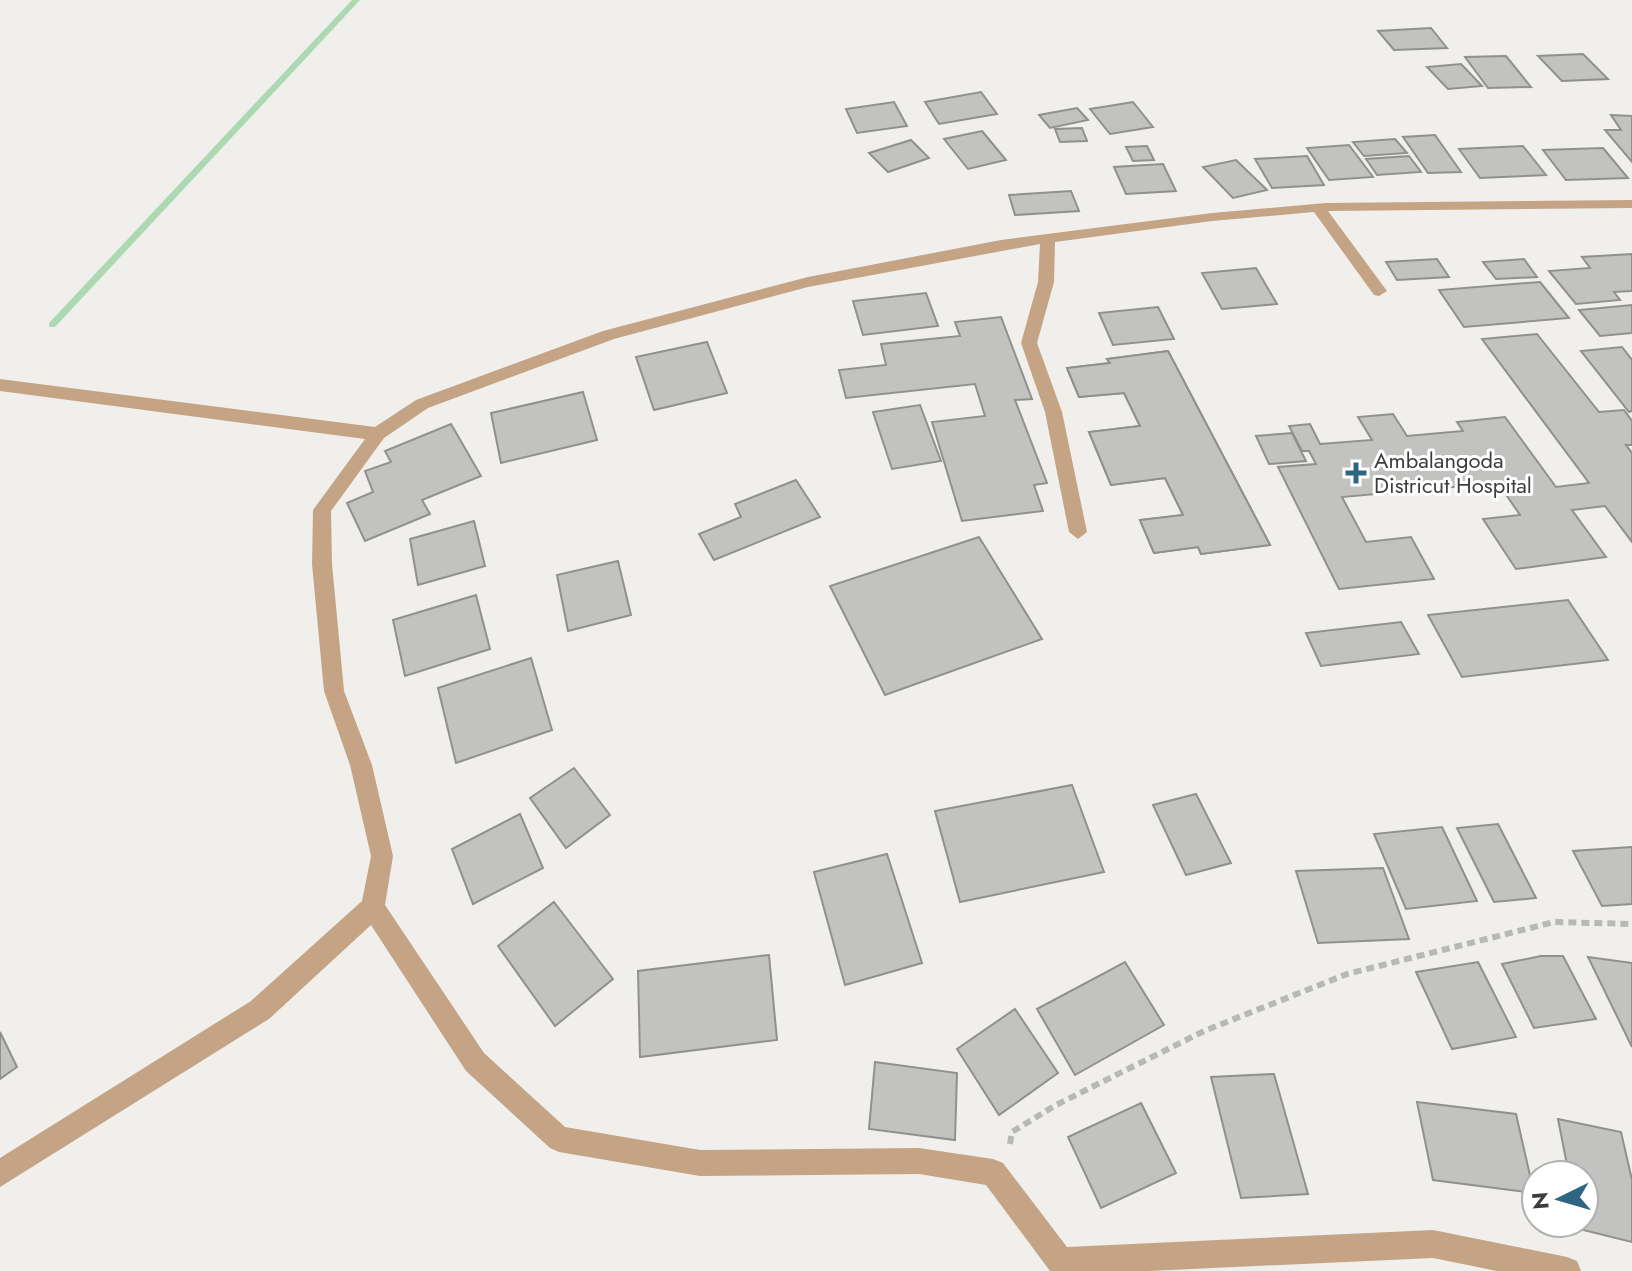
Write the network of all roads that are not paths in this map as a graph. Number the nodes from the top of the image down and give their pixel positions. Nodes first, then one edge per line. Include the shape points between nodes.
1 (1632, 204) edge
2 (1318, 208) junction
3 (1048, 239) junction
4 (1379, 291) dead end
5 (0, 385) edge
6 (378, 434) junction
7 (1078, 532) dead end
8 (373, 907) junction
9 (0, 1173) edge
10 (1062, 1266) edge
11 (1567, 1271) edge

1 - 2 street
2 - 3 street
2 - 4 street
3 - 6 street via 808,282 609,335 422,404
3 - 7 street via 1046,282 1029,343 1045,378
5 - 6 street
6 - 8 street via 322,510 334,691 361,765 382,856
8 - 9 street via 260,1010
8 - 10 street via 475,1062 559,1139 700,1163 919,1161 993,1173
10 - 11 street via 1433,1244

